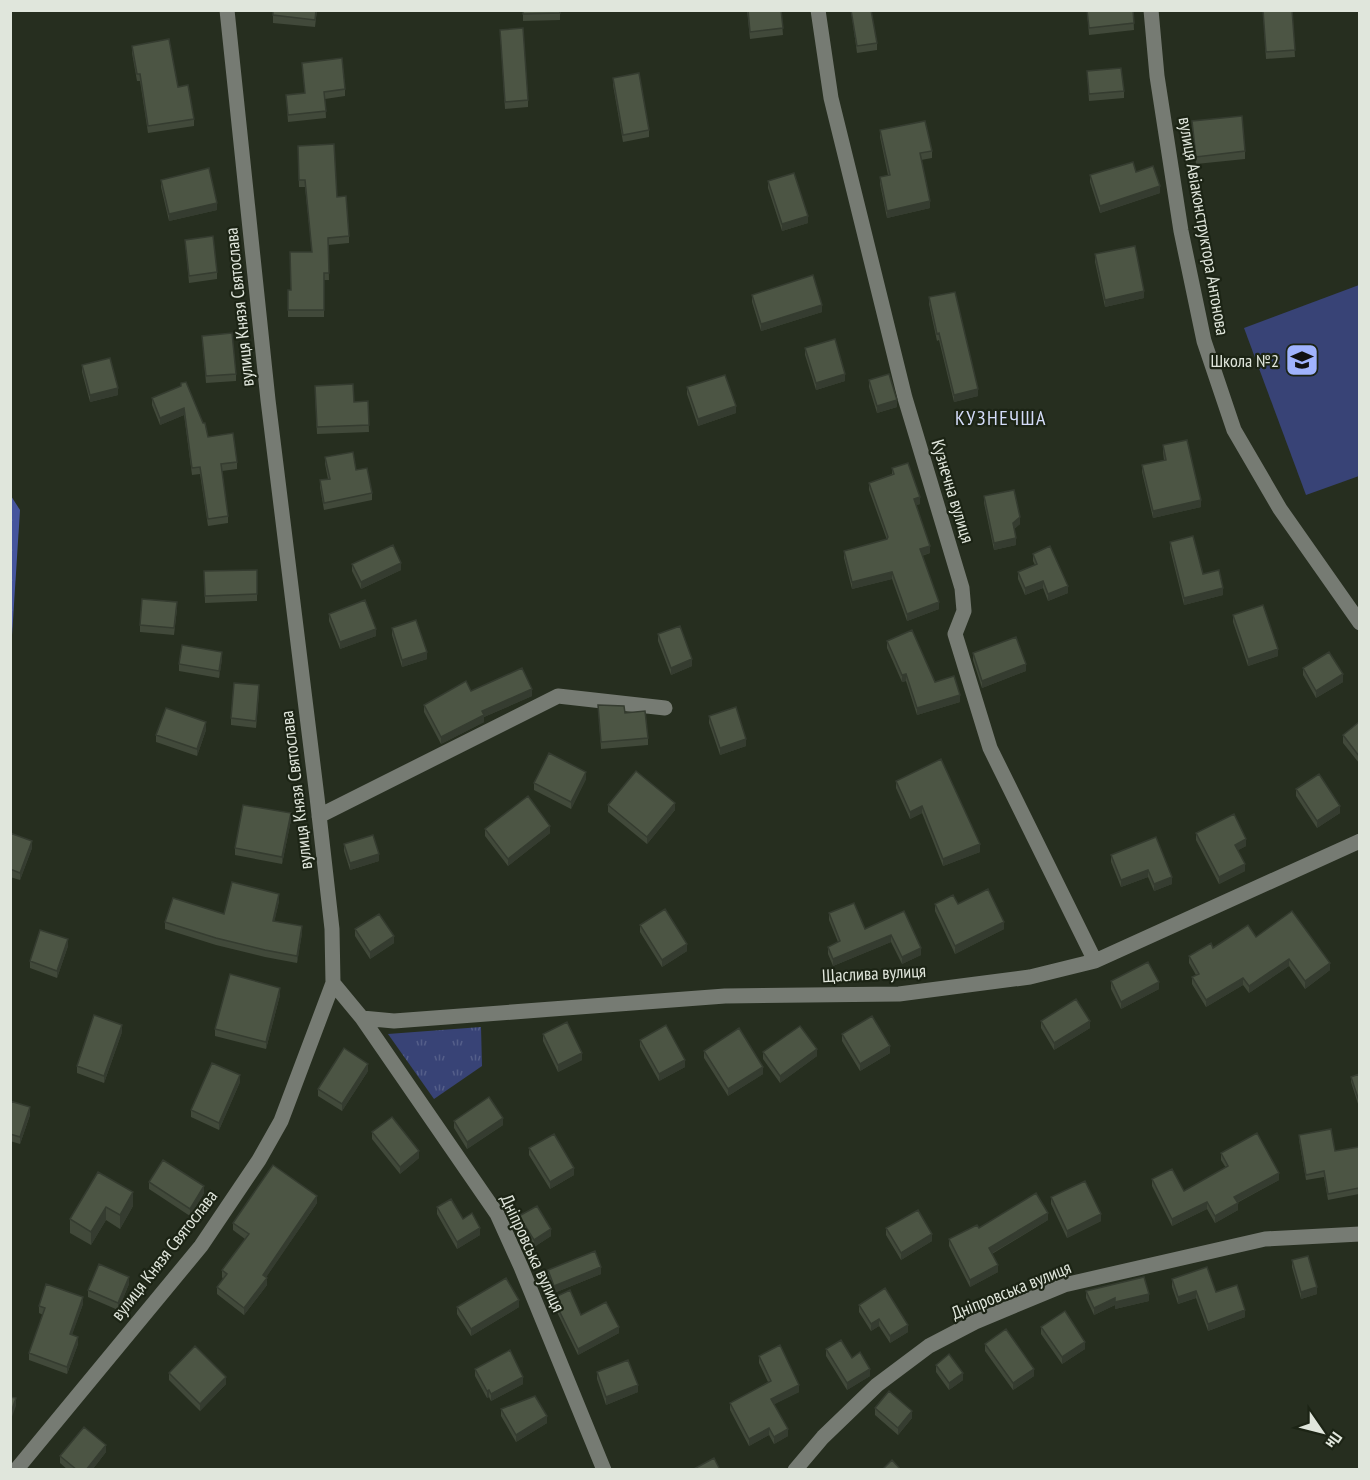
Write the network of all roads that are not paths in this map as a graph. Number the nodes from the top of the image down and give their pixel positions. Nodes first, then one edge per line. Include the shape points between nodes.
1 (227, 10) edge
2 (818, 10) edge
3 (1151, 10) edge
4 (1359, 623) edge
5 (665, 708) dead end
6 (320, 816) junction
7 (1359, 841) edge
8 (1095, 961) junction
9 (333, 983) junction
10 (362, 1018) junction
11 (1359, 1234) edge
12 (16, 1470) edge
13 (604, 1470) edge
14 (795, 1470) edge

1 - 6 street, вулиця Князя Святослава via 268,400
2 - 8 street, Кузнечна вулиця via 831,98 905,398 962,588 964,611 955,634 990,748
3 - 4 street, вулиця Авіаконструктора Антонова via 1181,231 1204,341 1234,430 1280,509
5 - 6 street via 558,696
6 - 9 street, вулиця Князя Святослава via 332,930
7 - 8 street, Щаслива вулиця
8 - 10 street, Щаслива вулиця via 1030,977 899,994 725,996 394,1021
9 - 10 street, Дніпровська вулиця
9 - 12 street, вулиця Князя Святослава via 281,1121 259,1160 201,1246
10 - 13 street, Дніпровська вулиця via 497,1214
11 - 14 street, Дніпровська вулиця via 1265,1239 1064,1285 985,1318 929,1346 877,1385

